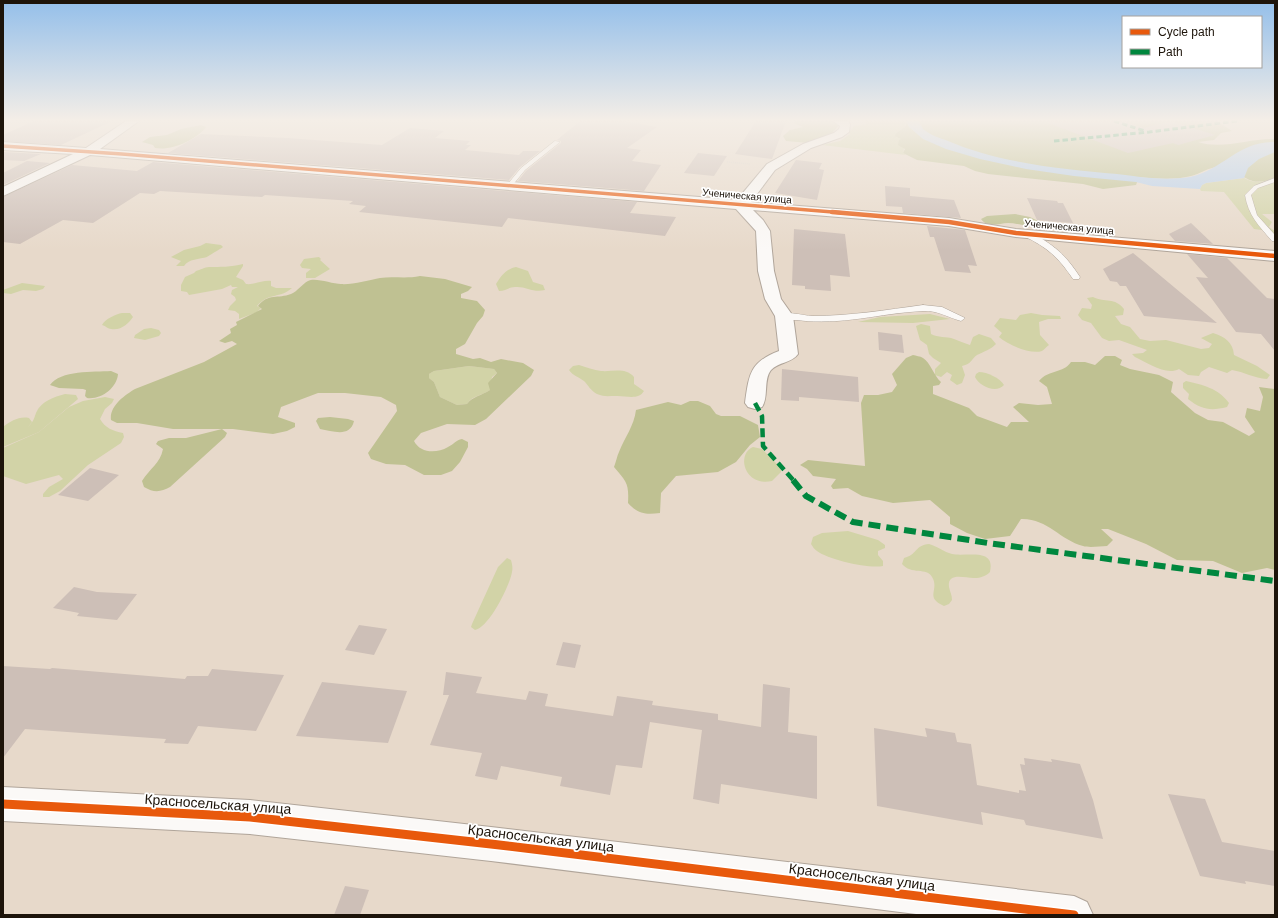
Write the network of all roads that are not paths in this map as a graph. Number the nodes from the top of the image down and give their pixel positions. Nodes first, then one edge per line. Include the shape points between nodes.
1 (63, 164) edge
2 (235, 164) edge
3 (530, 164) edge
4 (776, 164) edge
5 (1275, 180) edge
6 (509, 186) junction
7 (3, 192) edge
8 (740, 205) junction
9 (1027, 234) junction
10 (1275, 239) edge
11 (1274, 253) edge
12 (1076, 277) dead end
13 (784, 316) junction
14 (961, 318) dead end
15 (755, 403) dead end
16 (3, 804) edge
17 (1074, 915) edge

1 - 7 street
2 - 6 street, Ученическая улица
3 - 6 lane
4 - 8 street
5 - 10 lane via 1256,187 1248,195 1250,208
6 - 8 street, Ученическая улица
8 - 9 street, Ученическая улица via 949,222
8 - 13 street via 763,231 767,277 773,299
9 - 11 street, Ученическая улица
9 - 12 lane via 1051,246 1066,260
13 - 14 lane via 842,320 923,308 939,309
13 - 15 street via 789,354 769,361 759,372
16 - 17 street, Красносельская улица via 257,818

